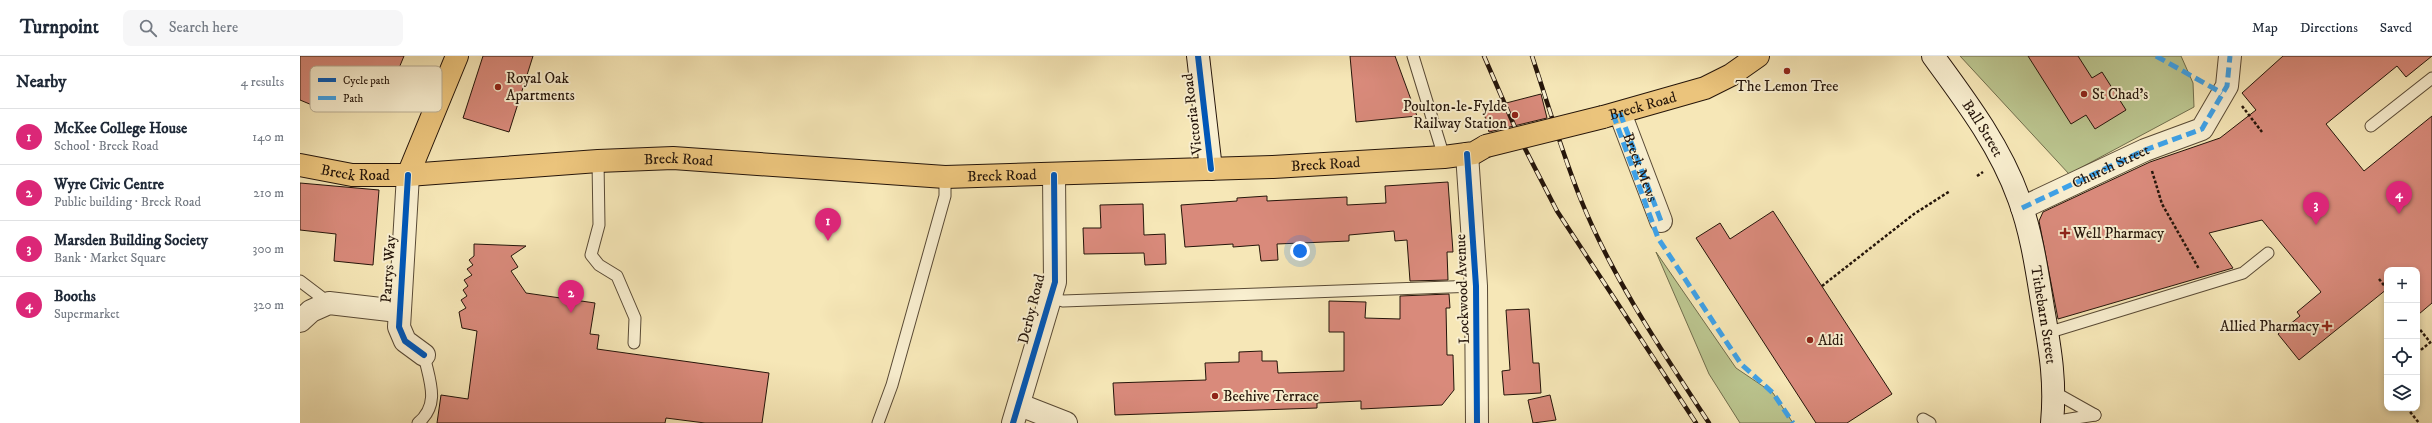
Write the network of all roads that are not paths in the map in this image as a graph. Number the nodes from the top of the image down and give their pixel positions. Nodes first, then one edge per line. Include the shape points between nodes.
1 (457, 56) edge
2 (1198, 56) edge
3 (1413, 56) edge
4 (1758, 56) edge
5 (1933, 56) edge
6 (2230, 56) edge
7 (2432, 78) edge
8 (442, 92) edge
9 (434, 112) edge
10 (1612, 115) junction
11 (2371, 126) dead end
12 (1477, 150) junction
13 (1444, 156) junction
14 (598, 161) junction
15 (300, 165) edge
16 (1211, 169) junction
17 (408, 175) junction
18 (1054, 175) junction
19 (945, 177) junction
20 (2022, 208) junction
21 (1661, 221) dead end
22 (2268, 253) dead end
23 (300, 281) edge
24 (1476, 286) junction
25 (1049, 297) junction
26 (329, 303) junction
27 (398, 311) junction
28 (300, 321) edge
29 (2047, 333) junction
30 (634, 343) dead end
31 (424, 355) joint
32 (2054, 392) junction
33 (1017, 414) edge
34 (2052, 422) edge
35 (418, 423) edge
36 (878, 423) edge
37 (1066, 423) edge
38 (1477, 423) edge

1 - 8 main road
2 - 16 street, Victoria Road
3 - 13 lane
4 - 10 main road, Breck Road via 1731,75 1705,88
5 - 20 street, Ball Street via 1990,136 2008,170
6 - 20 street, Church Street via 2227,86 2202,129 2145,150
7 - 11 lane
9 - 17 main road
10 - 12 main road, Breck Road, bridge
10 - 21 street, Breck Mews
12 - 13 main road, Breck Road
12 - 24 street, Lockwood Avenue
13 - 16 main road, Breck Road
14 - 17 main road, Breck Road
14 - 19 main road, Breck Road via 673,158
14 - 30 lane via 599,225 591,255 599,266 617,276 635,318
15 - 17 main road, Breck Road via 352,174
16 - 18 main road, Breck Road
17 - 27 street, Parrys Way
18 - 19 main road, Breck Road
18 - 25 street, Derby Road via 1055,282
19 - 36 lane via 945,196 892,385
20 - 29 street, Tithebarn Street via 2031,238
22 - 29 lane via 2243,273
23 - 26 lane
24 - 25 lane via 1071,301
24 - 38 street, Lockwood Avenue
25 - 33 street, Derby Road
26 - 27 street
26 - 28 street via 311,311
27 - 31 street, Parrys Way via 399,327 405,341
29 - 32 street, Tithebarn Street
31 - 35 lane via 433,400 426,416
32 - 34 street, Tithebarn Street
32 - 34 lane via 2095,415
33 - 37 street

